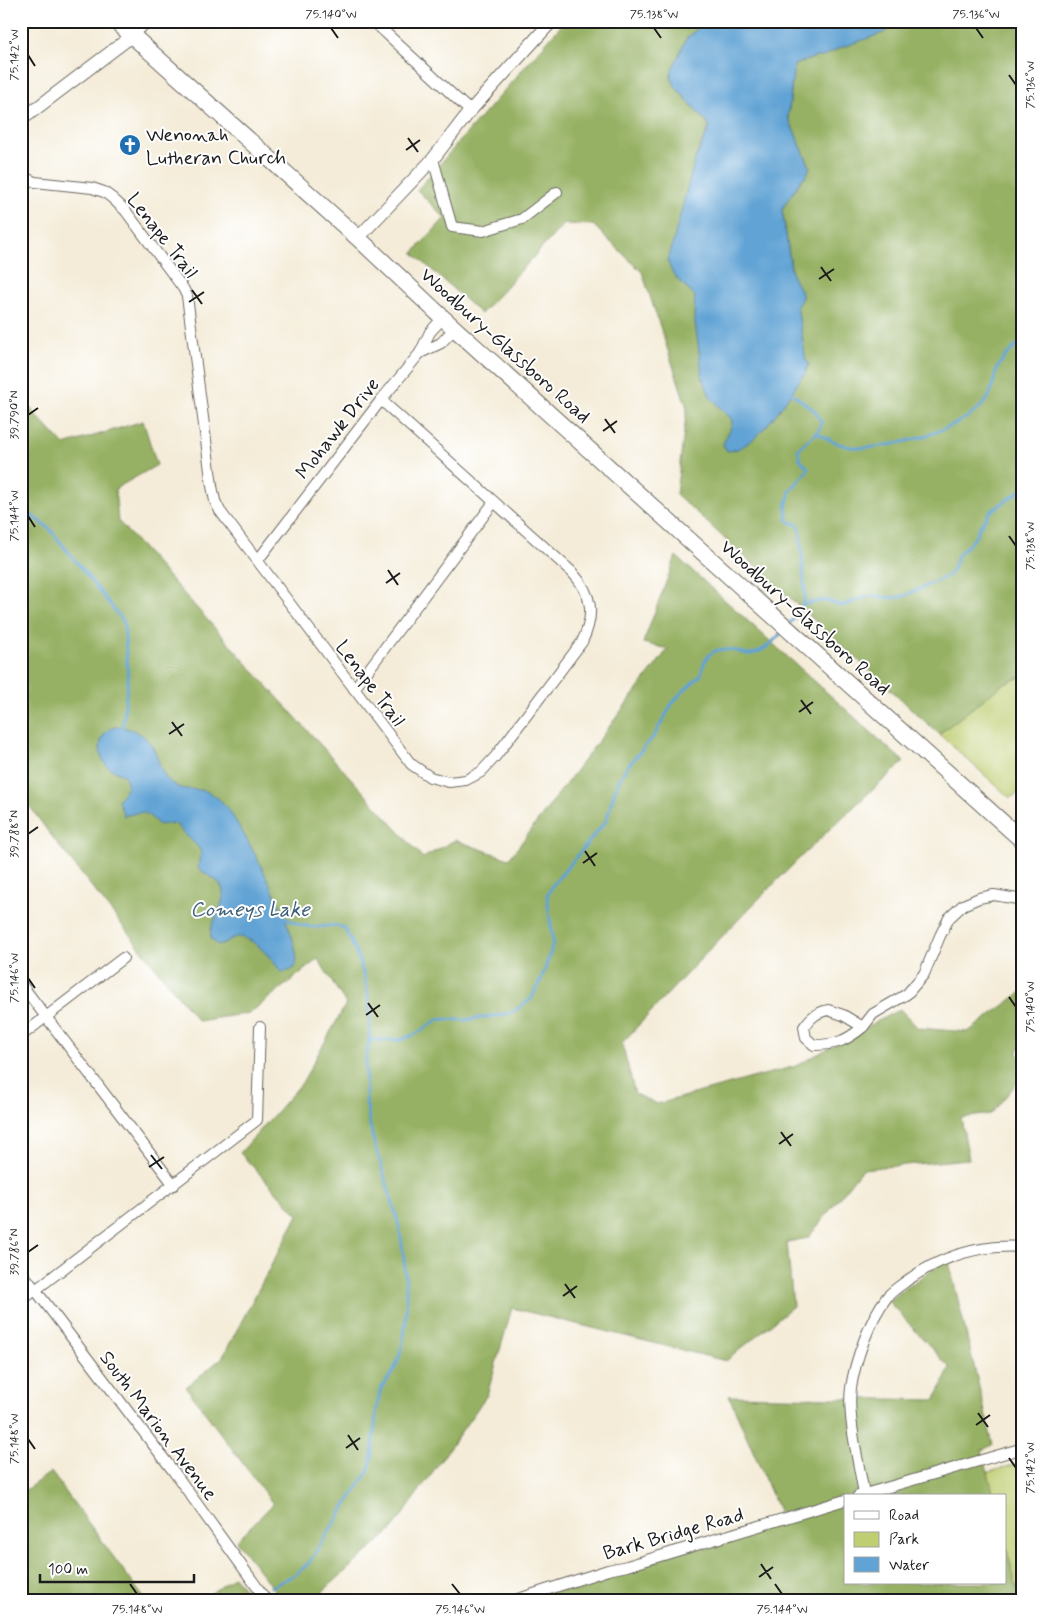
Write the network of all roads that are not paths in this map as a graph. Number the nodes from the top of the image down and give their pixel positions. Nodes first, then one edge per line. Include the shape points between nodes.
1 (116, 21) edge
2 (148, 21) edge
3 (373, 21) edge
4 (551, 22) edge
5 (132, 36) junction
6 (470, 110) junction
7 (21, 120) edge
8 (433, 159) junction
9 (21, 176) edge
10 (557, 192) dead end
11 (358, 238) junction
12 (449, 323) junction
13 (420, 353) junction
14 (381, 400) junction
15 (494, 502) junction
16 (258, 560) junction
17 (354, 689) junction
18 (1023, 841) edge
19 (1023, 900) edge
20 (123, 958) dead end
21 (21, 984) edge
22 (46, 1017) junction
23 (260, 1027) dead end
24 (863, 1027) junction
25 (21, 1036) edge
26 (174, 1185) junction
27 (1023, 1247) edge
28 (21, 1271) edge
29 (36, 1290) junction
30 (21, 1301) edge
31 (1023, 1448) edge
32 (861, 1494) edge
33 (864, 1494) edge
34 (844, 1500) edge
35 (267, 1601) edge
36 (512, 1601) edge

1 - 5 main road, Woodbury-Glassboro Road
2 - 5 street
3 - 6 street
4 - 6 street
5 - 7 street
5 - 11 main road, Woodbury-Glassboro Road
6 - 8 street
8 - 10 street via 452,227 482,230 522,219
8 - 11 street
9 - 16 street, Lenape Trail via 35,182 104,192 125,210 183,288 189,307 215,501
11 - 12 main road, Woodbury-Glassboro Road
12 - 13 street, Mohawk Drive via 430,332
12 - 13 street via 441,343
12 - 18 main road, Woodbury-Glassboro Road
13 - 14 street, Mohawk Drive
14 - 15 street, Lenape Trail
14 - 16 street, Mohawk Drive
15 - 17 street
15 - 17 street, Lenape Trail via 572,572 587,591 591,612 587,632 559,673 481,772 466,780 449,782 430,777 411,764
16 - 17 street, Lenape Trail
19 - 24 street via 994,895 963,905 949,918 924,974 906,994 873,1014
20 - 22 street
21 - 22 street
22 - 25 street
22 - 26 street
23 - 26 street via 257,1120
24 - 24 street via 828,1010 811,1016 804,1027 806,1038 814,1045 839,1043
26 - 29 street
27 - 32 street via 992,1247 962,1253 922,1270 888,1296 866,1335 850,1389
28 - 29 street, South Marion Avenue
29 - 30 street
29 - 35 street, South Marion Avenue
31 - 33 street
34 - 36 street, Bark Bridge Road

